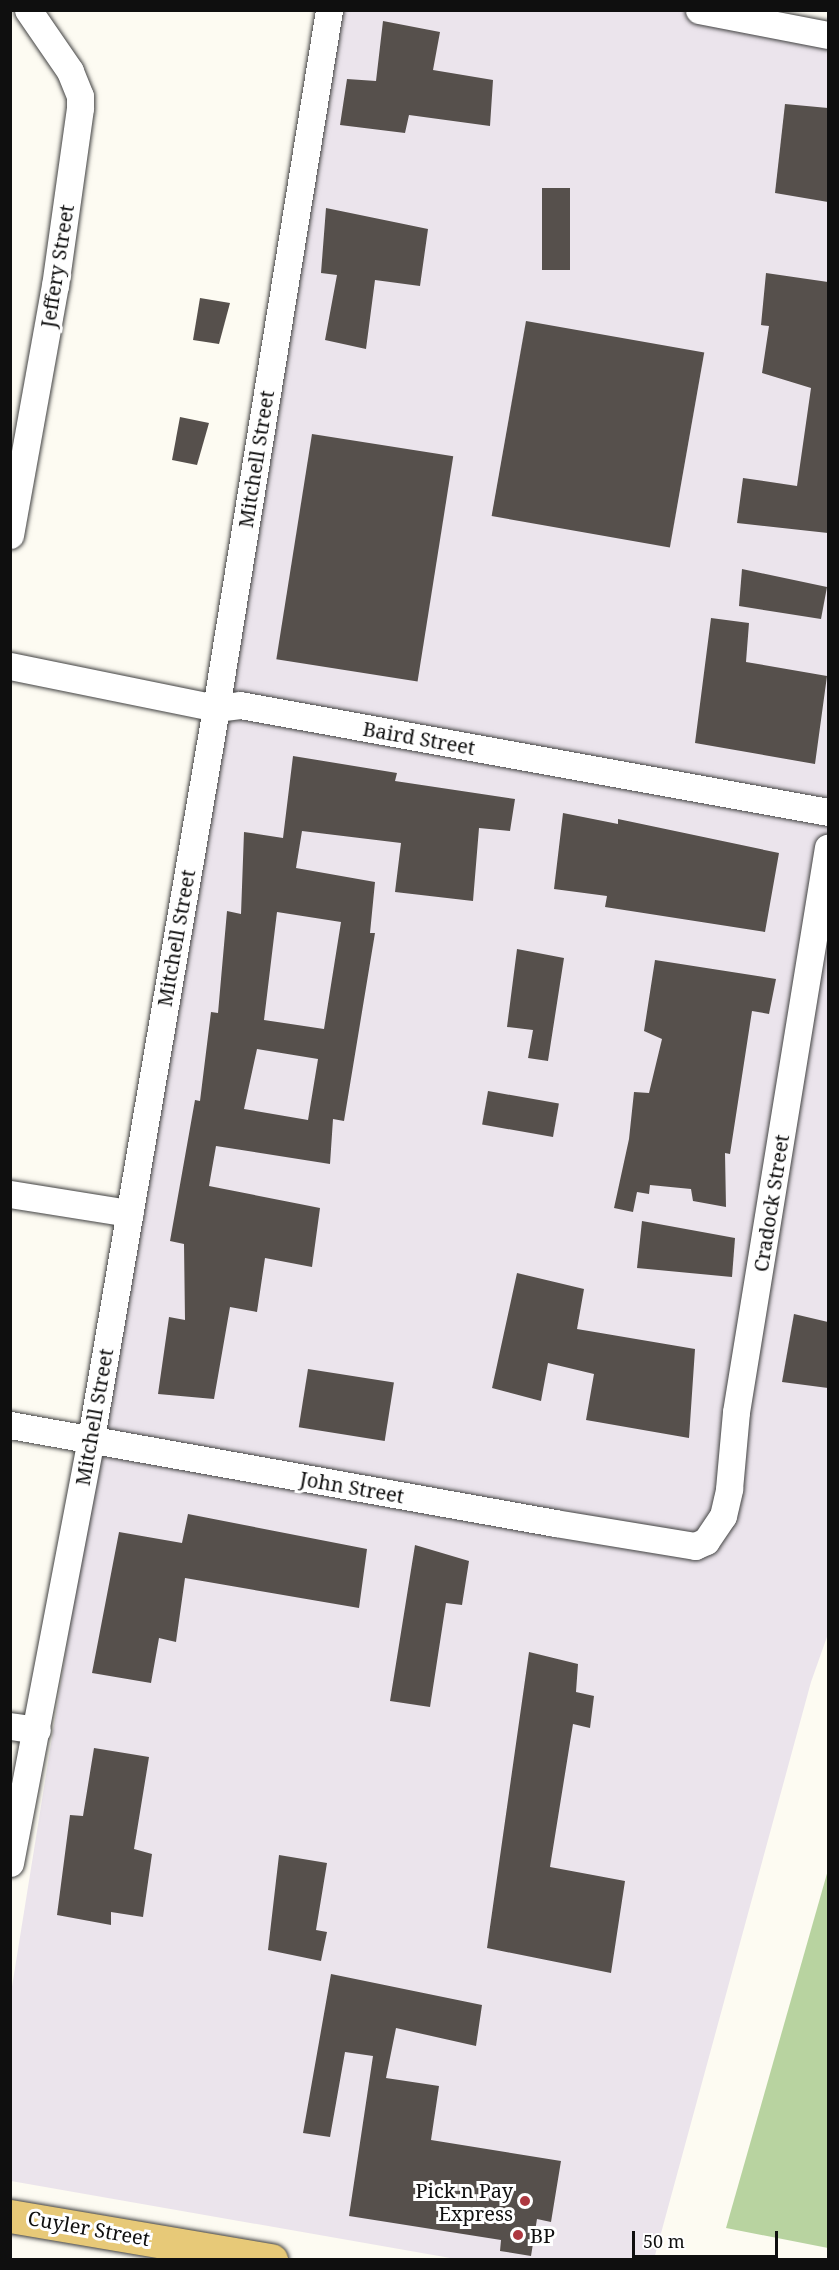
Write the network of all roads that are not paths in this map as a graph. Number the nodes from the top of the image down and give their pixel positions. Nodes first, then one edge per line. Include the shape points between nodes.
1 (28, 10) edge
2 (329, 10) edge
3 (699, 10) edge
4 (828, 35) edge
5 (10, 535) edge
6 (10, 666) edge
7 (216, 708) junction
8 (828, 812) edge
9 (828, 847) edge
10 (10, 1194) edge
11 (129, 1213) junction
12 (10, 1425) edge
13 (91, 1438) junction
14 (695, 1546) joint
15 (10, 1726) edge
16 (37, 1730) junction
17 (10, 1863) edge
18 (11, 2215) edge
19 (271, 2259) edge

1 - 5 street, Jeffery Street via 70,71 80,96 80,108 55,286
2 - 7 street, Mitchell Street
3 - 4 street
6 - 7 street, Baird Street
7 - 8 street, Baird Street via 240,705
7 - 11 street, Mitchell Street
9 - 14 street, Cradock Street via 736,1412 729,1489 717,1528
10 - 11 street
11 - 13 street, Mitchell Street
12 - 13 street, John Street
13 - 14 street, John Street
13 - 16 street, Mitchell Street
15 - 16 street
16 - 17 street, Mitchell Street
18 - 19 main road, Cuyler Street

